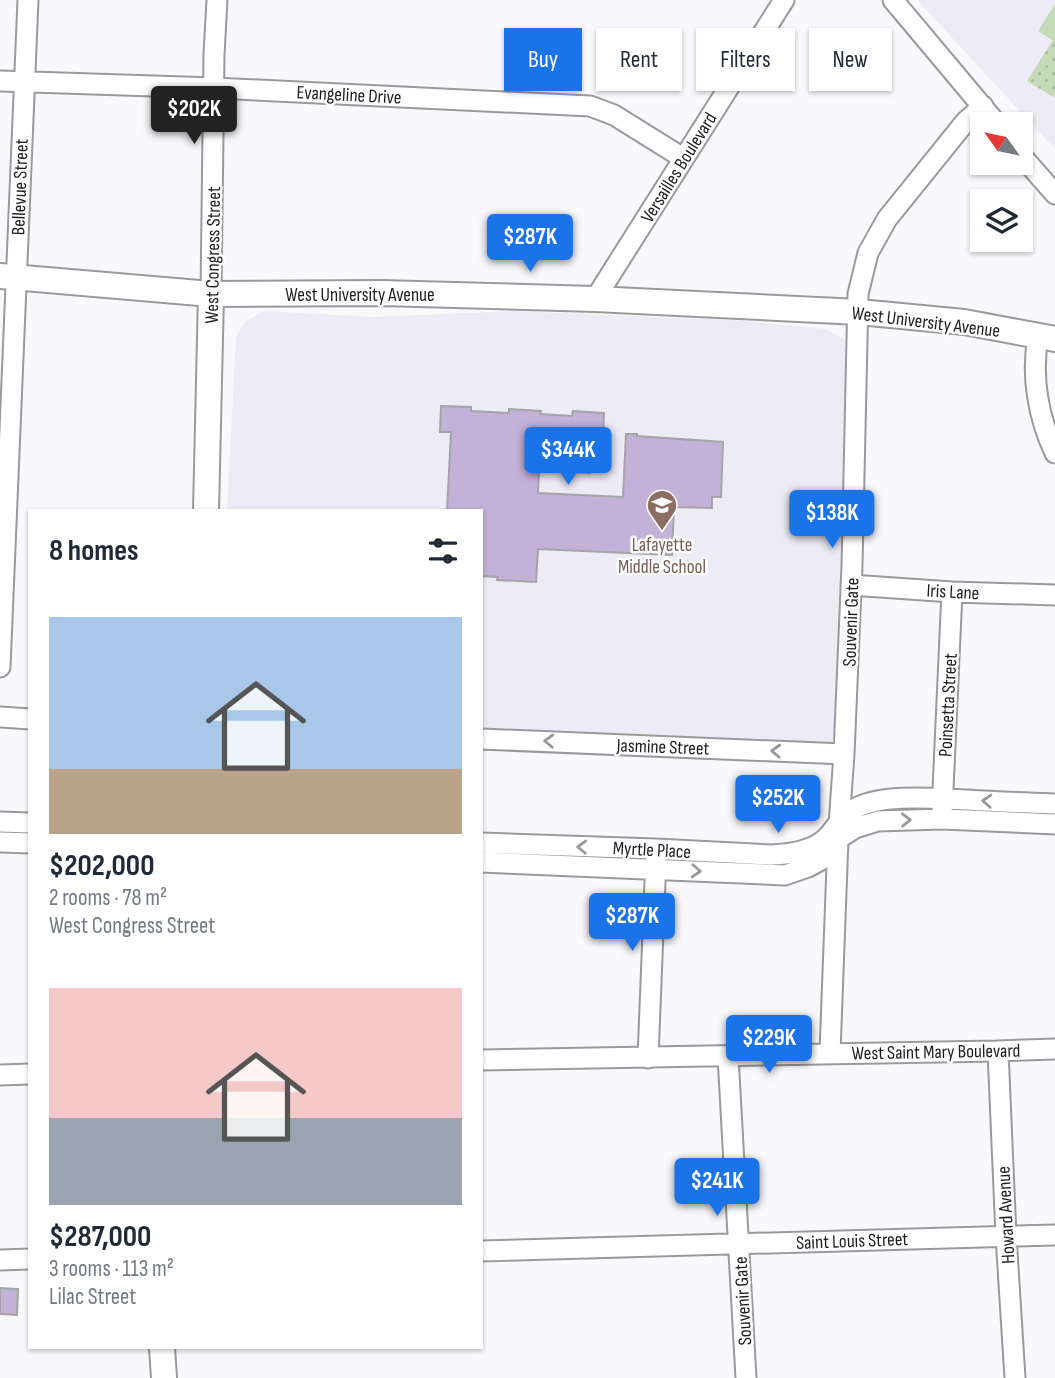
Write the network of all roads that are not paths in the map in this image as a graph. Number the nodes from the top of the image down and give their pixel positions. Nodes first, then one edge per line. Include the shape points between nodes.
1 (27, 0) edge
2 (217, 0) edge
3 (784, 0) edge
4 (893, 0) edge
5 (0, 81) edge
6 (24, 82) junction
7 (215, 88) junction
8 (983, 106) junction
9 (988, 112) edge
10 (683, 158) junction
11 (1033, 169) edge
12 (1055, 194) edge
13 (8, 277) edge
14 (211, 294) junction
15 (595, 299) junction
16 (859, 312) junction
17 (1047, 338) edge
18 (1055, 453) edge
19 (206, 509) edge
20 (851, 585) junction
21 (952, 592) junction
22 (1055, 596) edge
23 (0, 667) edge
24 (0, 717) edge
25 (28, 719) edge
26 (483, 739) edge
27 (844, 754) junction
28 (1055, 804) edge
29 (942, 809) junction
30 (840, 819) junction
31 (0, 822) edge
32 (28, 824) edge
33 (1055, 824) edge
34 (838, 839) junction
35 (0, 842) edge
36 (28, 843) edge
37 (483, 843) edge
38 (656, 849) junction
39 (483, 862) edge
40 (656, 869) junction
41 (1055, 1049) edge
42 (998, 1051) junction
43 (830, 1053) junction
44 (728, 1056) junction
45 (648, 1058) junction
46 (483, 1060) edge
47 (28, 1074) edge
48 (0, 1075) edge
49 (1055, 1235) edge
50 (1006, 1236) junction
51 (739, 1243) junction
52 (483, 1251) edge
53 (28, 1259) edge
54 (0, 1260) edge
55 (162, 1349) edge
56 (164, 1378) edge
57 (746, 1378) edge
58 (1015, 1378) edge

1 - 6 street, Bellevue Street
2 - 7 street, West Congress Street
3 - 10 street, Versailles Boulevard
4 - 8 street
5 - 6 street, Evangeline Drive
6 - 7 street, Evangeline Drive
6 - 13 street, Bellevue Street
7 - 10 street, Evangeline Drive via 590,106 614,115
7 - 14 street, West Congress Street
8 - 9 street
8 - 16 street, Souvenir Gate via 966,121 878,233 860,280
10 - 15 street, Versailles Boulevard
11 - 12 street
13 - 14 main road, West University Avenue
13 - 23 street, Bellevue Street
14 - 15 main road, West University Avenue
14 - 19 main road, West Congress Street
15 - 16 main road, West University Avenue
16 - 17 main road, West University Avenue via 964,322
16 - 20 street, Souvenir Gate
17 - 18 street via 1035,363 1040,413
20 - 21 street, Iris Lane
20 - 27 street, Souvenir Gate
21 - 22 street, Iris Lane
21 - 29 street, Poinsetta Street
24 - 25 street
27 -> 26 street, Jasmine Street
27 - 30 street, Souvenir Gate
28 -> 29 street, Myrtle Place
29 - 30 street, Myrtle Place via 878,800
29 - 33 street, Myrtle Place
34 -> 29 street, Myrtle Place via 878,821
30 - 34 street, Souvenir Gate
30 - 38 street, Myrtle Place via 821,843 783,855
31 - 32 street
40 -> 34 street, Myrtle Place via 785,875 821,860
34 - 43 street, Souvenir Gate
35 - 36 street
38 -> 37 street, Myrtle Place
38 - 40 street
39 - 40 street, Myrtle Place
40 - 45 street
41 - 42 street, West Saint Mary Boulevard
42 - 43 street, West Saint Mary Boulevard
42 - 50 street, Howard Avenue
43 - 44 street, West Saint Mary Boulevard
44 - 45 street, West Saint Mary Boulevard
44 - 51 street, Souvenir Gate
45 - 46 street, West Saint Mary Boulevard
47 - 48 street
49 - 50 street, Saint Louis Street
50 - 51 street, Saint Louis Street
50 - 58 street, Howard Avenue
51 - 52 street, Saint Louis Street
51 - 57 street, Souvenir Gate
53 - 54 street
55 - 56 main road

